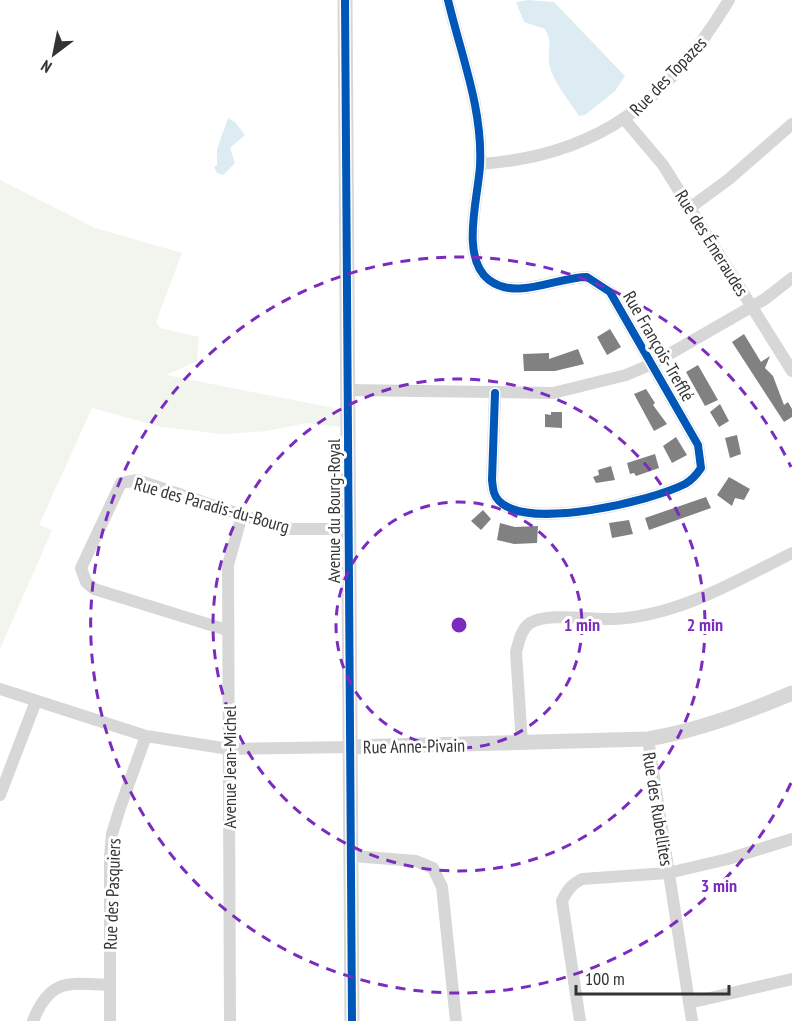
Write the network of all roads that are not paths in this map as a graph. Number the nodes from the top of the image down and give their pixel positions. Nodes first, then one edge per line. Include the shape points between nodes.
1 (345, 0) edge
2 (448, 0) edge
3 (729, 0) edge
4 (625, 120) junction
5 (792, 124) edge
6 (480, 164) junction
7 (691, 207) junction
8 (792, 278) edge
9 (751, 306) junction
10 (652, 364) junction
11 (792, 371) edge
12 (347, 390) junction
13 (495, 393) junction
14 (242, 515) junction
15 (348, 529) junction
16 (792, 553) edge
17 (227, 630) junction
18 (0, 689) edge
19 (792, 693) edge
20 (36, 701) junction
21 (146, 736) junction
22 (648, 740) junction
23 (522, 744) junction
24 (351, 747) junction
25 (229, 749) junction
26 (0, 795) edge
27 (792, 839) edge
28 (353, 856) junction
29 (668, 873) junction
30 (792, 979) edge
31 (110, 985) junction
32 (689, 1003) junction
33 (33, 1021) edge
34 (110, 1021) edge
35 (230, 1021) edge
36 (352, 1021) edge
37 (456, 1021) edge
38 (580, 1021) edge
39 (692, 1021) edge

1 - 12 street, Avenue du Bourg-Royal
2 - 6 street, Rue François-Trefflé via 476,112
3 - 4 street, Rue des Topazes via 699,48
4 - 6 street, Rue des Topazes via 563,148 520,161
4 - 7 street, Rue des Émeraudes via 663,165
5 - 7 street
6 - 10 street, Rue François-Trefflé via 472,253 479,270 489,280 516,289 574,277 600,283 610,292
7 - 9 street, Rue des Émeraudes
8 - 9 street
9 - 10 street
9 - 11 street, Rue des Émeraudes
10 - 13 street via 626,375 553,393
10 - 13 street, Rue François-Trefflé via 698,445 701,468 686,484 597,511 524,512 500,502 492,480
12 - 13 street
12 - 15 street, Avenue du Bourg-Royal
14 - 15 street, Rue des Paradis-du-Bourg via 292,529
14 - 17 street, Avenue Jean-Michel via 228,565
14 - 17 street, Rue des Paradis-du-Bourg via 130,480 116,490 81,568 86,582 94,589
15 - 24 street, Avenue du Bourg-Royal
16 - 23 street via 711,594 666,610 614,620 571,618 530,623 516,652
17 - 25 street, Avenue Jean-Michel
18 - 20 street, Rue Anne-Pivain
19 - 22 street, Rue Anne-Pivain via 736,717
20 - 21 street, Rue Anne-Pivain
20 - 26 street
21 - 25 street, Rue Anne-Pivain
21 - 31 street, Rue des Pasquiers via 112,834
22 - 23 street, Rue Anne-Pivain
22 - 29 street, Rue des Rubellites
23 - 24 street, Rue Anne-Pivain
24 - 25 street, Rue Anne-Pivain
24 - 28 street, Avenue du Bourg-Royal
25 - 35 street, Avenue Jean-Michel
27 - 29 street
28 - 36 street, Avenue du Bourg-Royal
28 - 37 street via 416,861 433,868 442,887
29 - 32 street, Rue des Rubellites
29 - 38 street via 582,879 566,891 563,911
30 - 32 street
31 - 33 street via 70,983 56,987 47,994
31 - 34 street, Rue des Pasquiers
32 - 39 street, Rue des Rubellites

